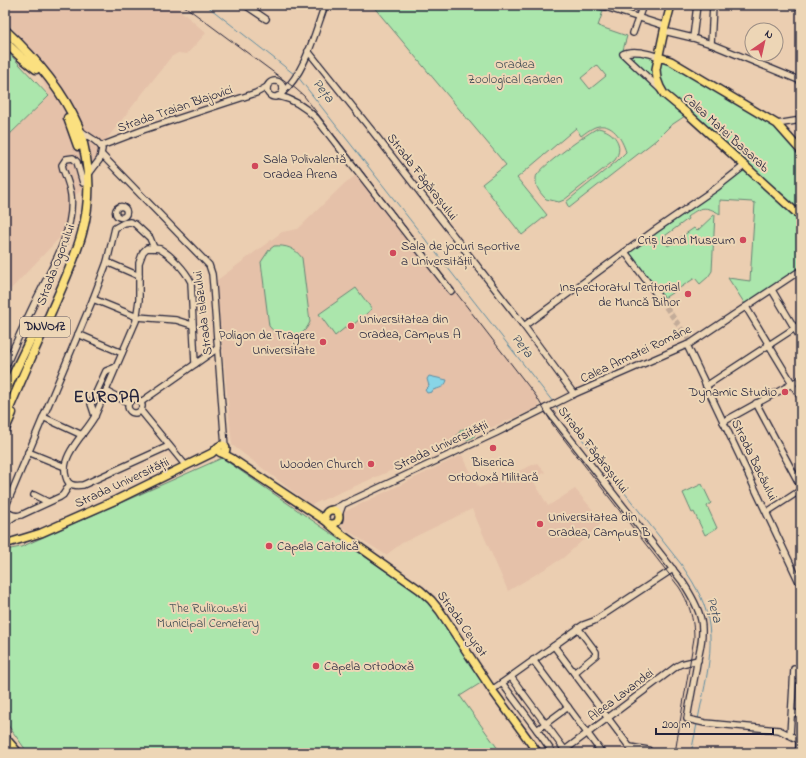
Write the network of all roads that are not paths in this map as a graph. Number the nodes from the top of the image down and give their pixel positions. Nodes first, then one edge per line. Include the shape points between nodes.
1 (245, 5) edge
2 (325, 5) edge
3 (599, 5) edge
4 (643, 5) edge
5 (671, 5) edge
6 (697, 5) edge
7 (713, 5) edge
8 (796, 5) edge
9 (801, 7) edge
10 (638, 18) junction
11 (266, 19) dead end
12 (5, 22) edge
13 (664, 28) junction
14 (5, 30) edge
15 (633, 33) dead end
16 (5, 35) edge
17 (693, 38) junction
18 (5, 42) edge
19 (711, 44) junction
20 (308, 51) junction
21 (659, 57) junction
22 (36, 69) junction
23 (47, 75) junction
24 (801, 81) edge
25 (267, 87) junction
26 (281, 91) junction
27 (256, 93) junction
28 (664, 94) junction
29 (270, 96) junction
30 (801, 120) edge
31 (777, 124) junction
32 (78, 126) junction
33 (101, 146) junction
34 (801, 152) edge
35 (102, 155) junction
36 (744, 166) junction
37 (88, 175) junction
38 (83, 183) junction
39 (801, 217) edge
40 (154, 248) junction
41 (625, 252) junction
42 (107, 262) junction
43 (800, 273) edge
44 (139, 276) junction
45 (772, 290) junction
46 (451, 291) dead end
47 (93, 299) junction
48 (662, 300) tunnel mouth
49 (746, 307) junction
50 (137, 317) junction
51 (801, 324) edge
52 (43, 325) junction
53 (192, 325) junction
54 (524, 326) junction
55 (795, 328) junction
56 (78, 334) junction
57 (801, 339) edge
58 (687, 344) junction
59 (769, 345) junction
60 (218, 348) junction
61 (122, 353) junction
62 (195, 364) junction
63 (116, 367) junction
64 (5, 368) edge
65 (801, 379) edge
66 (793, 383) junction
67 (706, 386) junction
68 (106, 391) junction
69 (5, 392) edge
70 (574, 394) junction
71 (801, 398) edge
72 (141, 402) junction
73 (128, 403) junction
74 (756, 403) junction
75 (5, 405) edge
76 (547, 407) junction
77 (141, 411) junction
78 (43, 416) junction
79 (95, 416) junction
80 (5, 418) edge
81 (723, 422) junction
82 (5, 429) edge
83 (82, 434) junction
84 (169, 446) junction
85 (221, 449) junction
86 (28, 452) junction
87 (186, 466) junction
88 (65, 467) junction
89 (70, 484) junction
90 (801, 489) edge
91 (34, 495) dead end
92 (48, 502) junction
93 (343, 504) junction
94 (5, 508) edge
95 (309, 511) junction
96 (329, 511) junction
97 (767, 512) junction
98 (15, 516) junction
99 (339, 517) junction
100 (5, 521) edge
101 (328, 523) junction
102 (341, 534) junction
103 (5, 545) edge
104 (673, 569) junction
105 (801, 586) edge
106 (578, 628) junction
107 (554, 646) junction
108 (534, 660) junction
109 (698, 660) junction
110 (794, 669) dead end
111 (574, 673) junction
112 (511, 677) junction
113 (502, 683) junction
114 (492, 690) junction
115 (568, 707) junction
116 (792, 713) junction
117 (801, 714) edge
118 (608, 719) junction
119 (545, 724) junction
120 (537, 730) junction
121 (588, 734) junction
122 (790, 735) junction
123 (5, 738) edge
124 (800, 740) edge
125 (5, 746) edge
126 (630, 747) junction
127 (564, 752) edge
128 (799, 752) edge
129 (11, 753) edge
130 (18, 753) edge
131 (538, 753) edge
132 (553, 753) edge
133 (602, 753) edge
134 (634, 753) edge
135 (647, 753) edge

1 - 11 street
2 - 20 street
3 - 10 street
4 - 10 street
5 - 13 main road, Calea Matei Basarab
6 - 17 street
7 - 19 street
8 - 9 street
10 - 13 street
10 - 15 street
12 - 23 highway via 40,60
13 - 17 street
13 - 21 main road, Calea Matei Basarab
14 - 23 highway, DNVO1Z
16 - 22 highway, DNVO1Z
17 - 19 street
18 - 22 highway
19 - 24 street
20 - 26 street via 302,68 293,81
20 - 54 street, Strada Făgărașului
21 - 28 main road, Calea Matei Basarab via 657,79
21 - 28 street via 628,52 623,54
21 - 31 main road via 671,61
22 - 38 highway, Strada Ogorului / DNVO1Z via 62,106 73,130 81,161
23 - 32 highway, Strada Ogorului / DNVO1Z
25 - 26 street, Strada Traian Blajovici via 276,82
25 - 27 street, Strada Traian Blajovici
25 - 29 street
26 - 29 street
26 - 46 street via 316,118
27 - 29 street
27 - 33 street, Strada Traian Blajovici
28 - 36 main road, Calea Matei Basarab
30 - 31 street
31 - 34 main road
32 - 33 street via 85,135
32 - 37 highway, Strada Ogorului / DNVO1Z via 86,154
33 - 35 street
35 - 37 street
35 - 60 street, Strada Islazului via 209,265 212,274
36 - 39 main road, Calea Matei Basarab
36 - 41 street
37 - 52 highway, Strada Ogorului / DNVO1Z via 88,202 82,235 71,267
38 - 52 highway, Strada Ogorului / DNVO1Z via 78,234
38 - 64 street via 76,160 66,159 62,165 72,196 67,230 54,266
40 - 42 street via 150,238 135,224 123,220 113,232
40 - 44 street via 147,248 143,252 139,263
40 - 53 street via 179,265 191,282
41 - 48 street
41 - 54 street
42 - 44 street
42 - 47 street
43 - 45 street, Calea Armatei Române
44 - 50 street via 140,300
45 - 49 street, Calea Armatei Române
45 - 55 street
47 - 50 street
47 - 56 street
49 - 58 street, Calea Armatei Române
49 - 59 street
50 - 53 street via 176,320
50 - 61 street
51 - 55 street
52 - 69 highway via 30,340
52 - 75 highway, Strada Ogorului / DNVO1Z
52 - 80 highway, Strada Ogorului / DNVO1Z
52 - 82 highway via 43,336
53 - 62 street
54 - 70 street, Strada Făgărașului
55 - 57 street
55 - 59 street
56 - 61 street
56 - 78 street
58 - 67 street, Strada Bacăului
58 - 70 street, Calea Armatei Române
59 - 66 street
59 - 67 street
60 - 62 street
60 - 85 street, Strada Islazului
61 - 63 street
62 - 72 street
63 - 68 street
63 - 79 street via 106,371 91,404
65 - 66 street
66 - 71 street
66 - 74 street
67 - 81 street, Strada Bacăului
68 - 73 street
68 - 79 street
70 - 76 street, Calea Armatei Române
72 - 73 street via 133,399
72 - 77 street
73 - 77 street via 130,411
74 - 81 street
74 - 90 street
76 - 93 street, Strada Universității
76 - 104 street, Strada Făgărașului
77 - 84 street
78 - 83 street
78 - 86 street
79 - 83 street
81 - 97 street, Strada Bacăului
83 - 88 street via 72,449
84 - 87 street
84 - 89 street via 83,485
85 - 87 main road, Strada Universității
85 - 95 main road
86 - 88 street
86 - 94 street
87 - 103 main road, Strada Universității via 42,533
88 - 89 street via 66,480
89 - 92 street via 63,495
90 - 97 street
91 - 92 street
92 - 98 street
93 - 96 street, Strada Universității
93 - 99 street
94 - 98 street
95 - 96 main road, Strada Universității
95 - 101 main road
96 - 99 main road via 336,511
96 - 101 main road via 325,517
97 - 105 street, Strada Bacăului
98 - 100 street
99 - 101 main road via 334,524
99 - 102 main road
101 - 102 main road, Strada Ceyrat
102 - 114 main road, Strada Ceyrat via 431,600
104 - 106 street via 594,621
104 - 109 street, Strada Făgărașului via 688,590 701,620
106 - 107 street
106 - 111 street via 596,655
107 - 108 street
107 - 111 street
108 - 112 street
108 - 115 street
109 - 118 street, Aleea Lavandei via 677,666
109 - 122 street, Strada Făgărașului via 688,719 779,730
110 - 116 street
111 - 118 street
112 - 113 street
112 - 119 street
113 - 114 street
113 - 120 street
114 - 131 main road, Strada Ceyrat
115 - 119 street
115 - 121 street
116 - 117 street
116 - 122 street
118 - 121 street, Aleea Lavandei
118 - 126 street
119 - 120 street
119 - 127 street
120 - 132 street
121 - 127 street, Aleea Lavandei
121 - 133 street
122 - 124 street
123 - 130 highway
124 - 128 street
125 - 129 highway
126 - 134 street
126 - 135 street via 648,750

